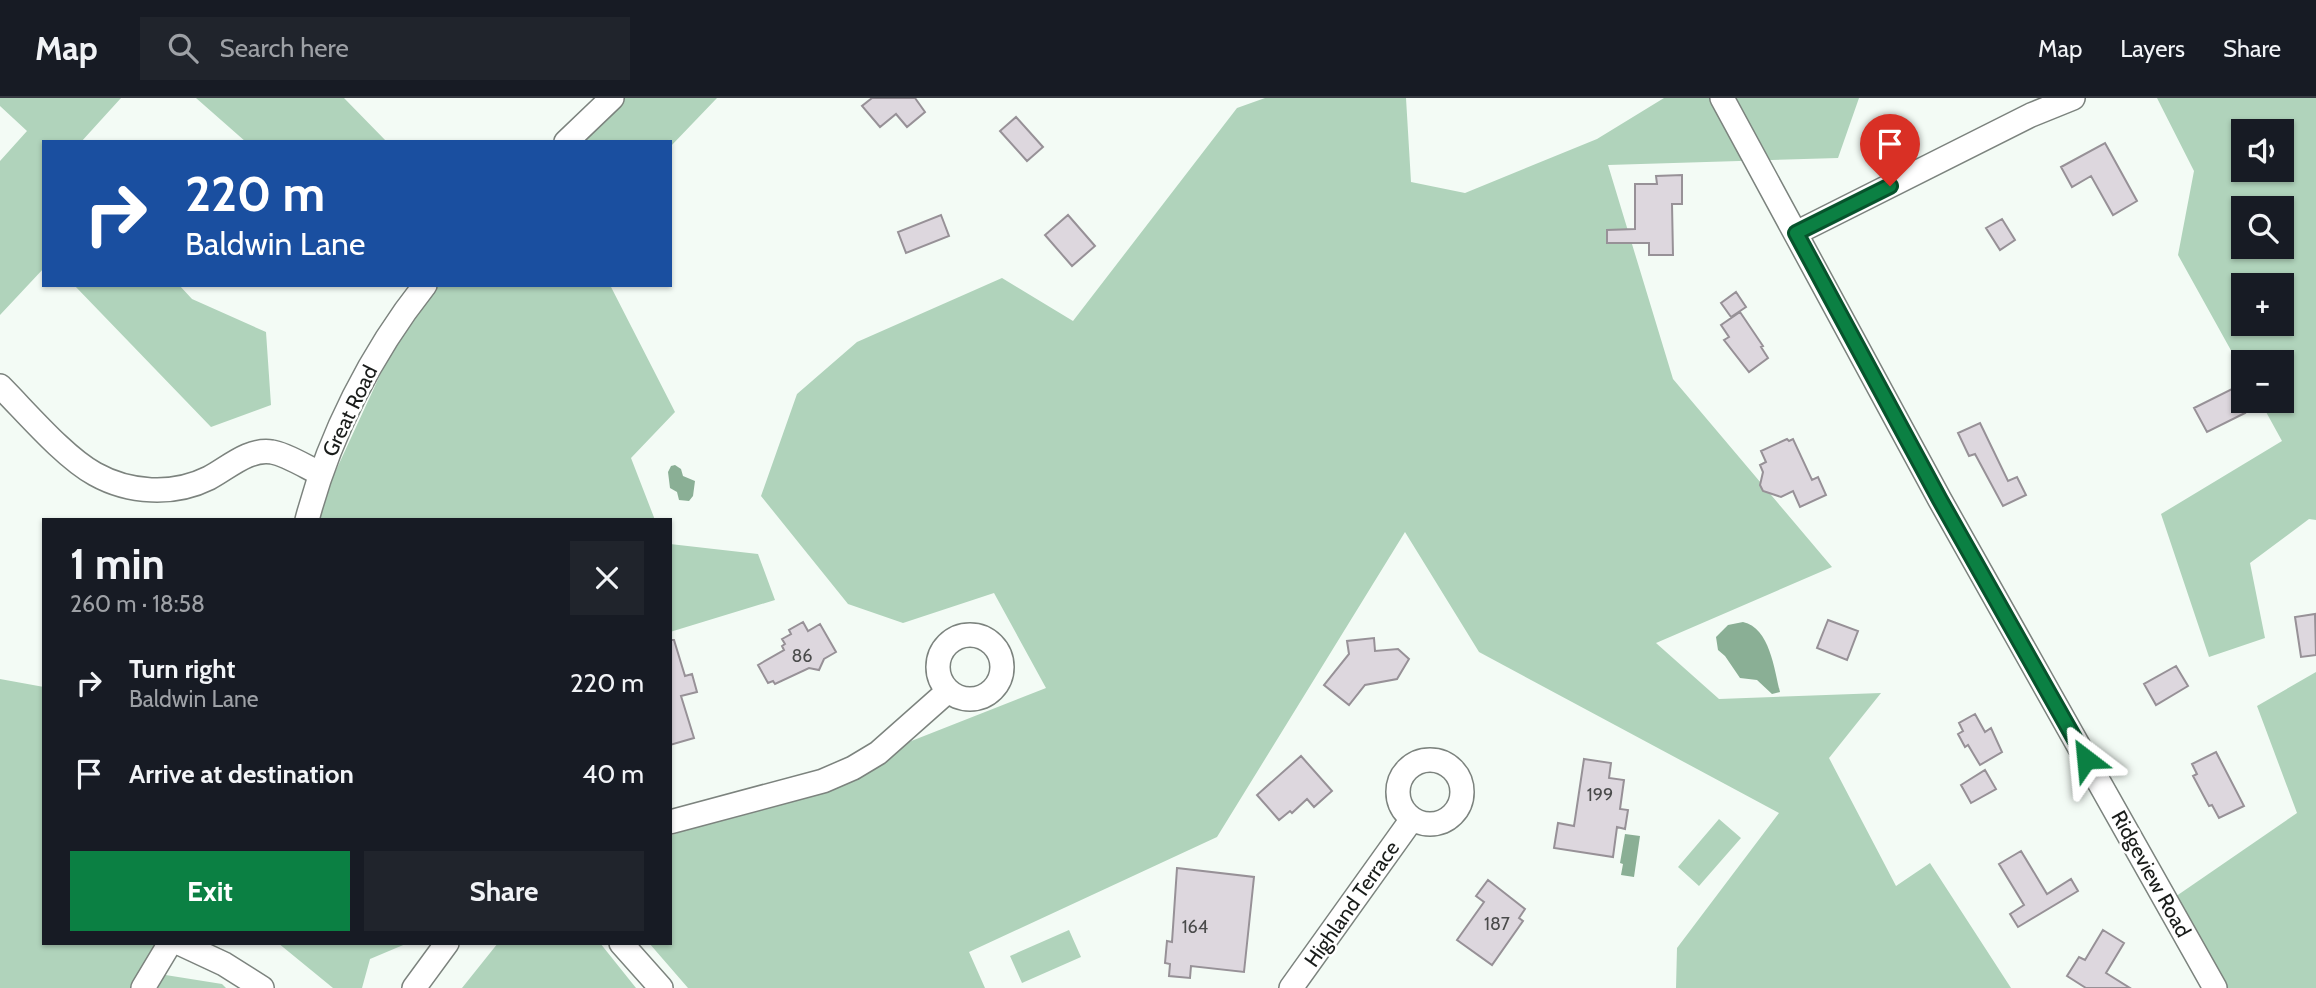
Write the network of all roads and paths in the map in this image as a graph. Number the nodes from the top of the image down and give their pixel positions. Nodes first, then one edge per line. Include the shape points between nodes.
1 (612, 98) edge
2 (1722, 98) edge
3 (2073, 98) edge
4 (568, 140) edge
5 (1796, 233) junction
6 (424, 287) edge
7 (0, 386) edge
8 (321, 474) junction
9 (308, 518) edge
10 (948, 691) dead end
11 (1412, 819) dead end
12 (672, 821) edge
13 (169, 945) edge
14 (183, 945) edge
15 (446, 945) edge
16 (623, 945) edge
17 (143, 988) edge
18 (262, 988) edge
19 (414, 988) edge
20 (661, 988) edge
21 (1292, 988) edge
22 (2215, 988) edge

1 - 4 street
2 - 5 street, Ridgeview Road
3 - 5 street
5 - 22 street, Ridgeview Road via 1940,500
6 - 8 street, Great Road via 361,383
7 - 8 street, Great Road via 75,460 117,484 142,490 186,486 248,455 272,452
8 - 9 street
10 - 12 street via 878,753 853,768 823,781
11 - 21 street, Highland Terrace
13 - 17 street
14 - 18 street
15 - 19 street
16 - 20 street

